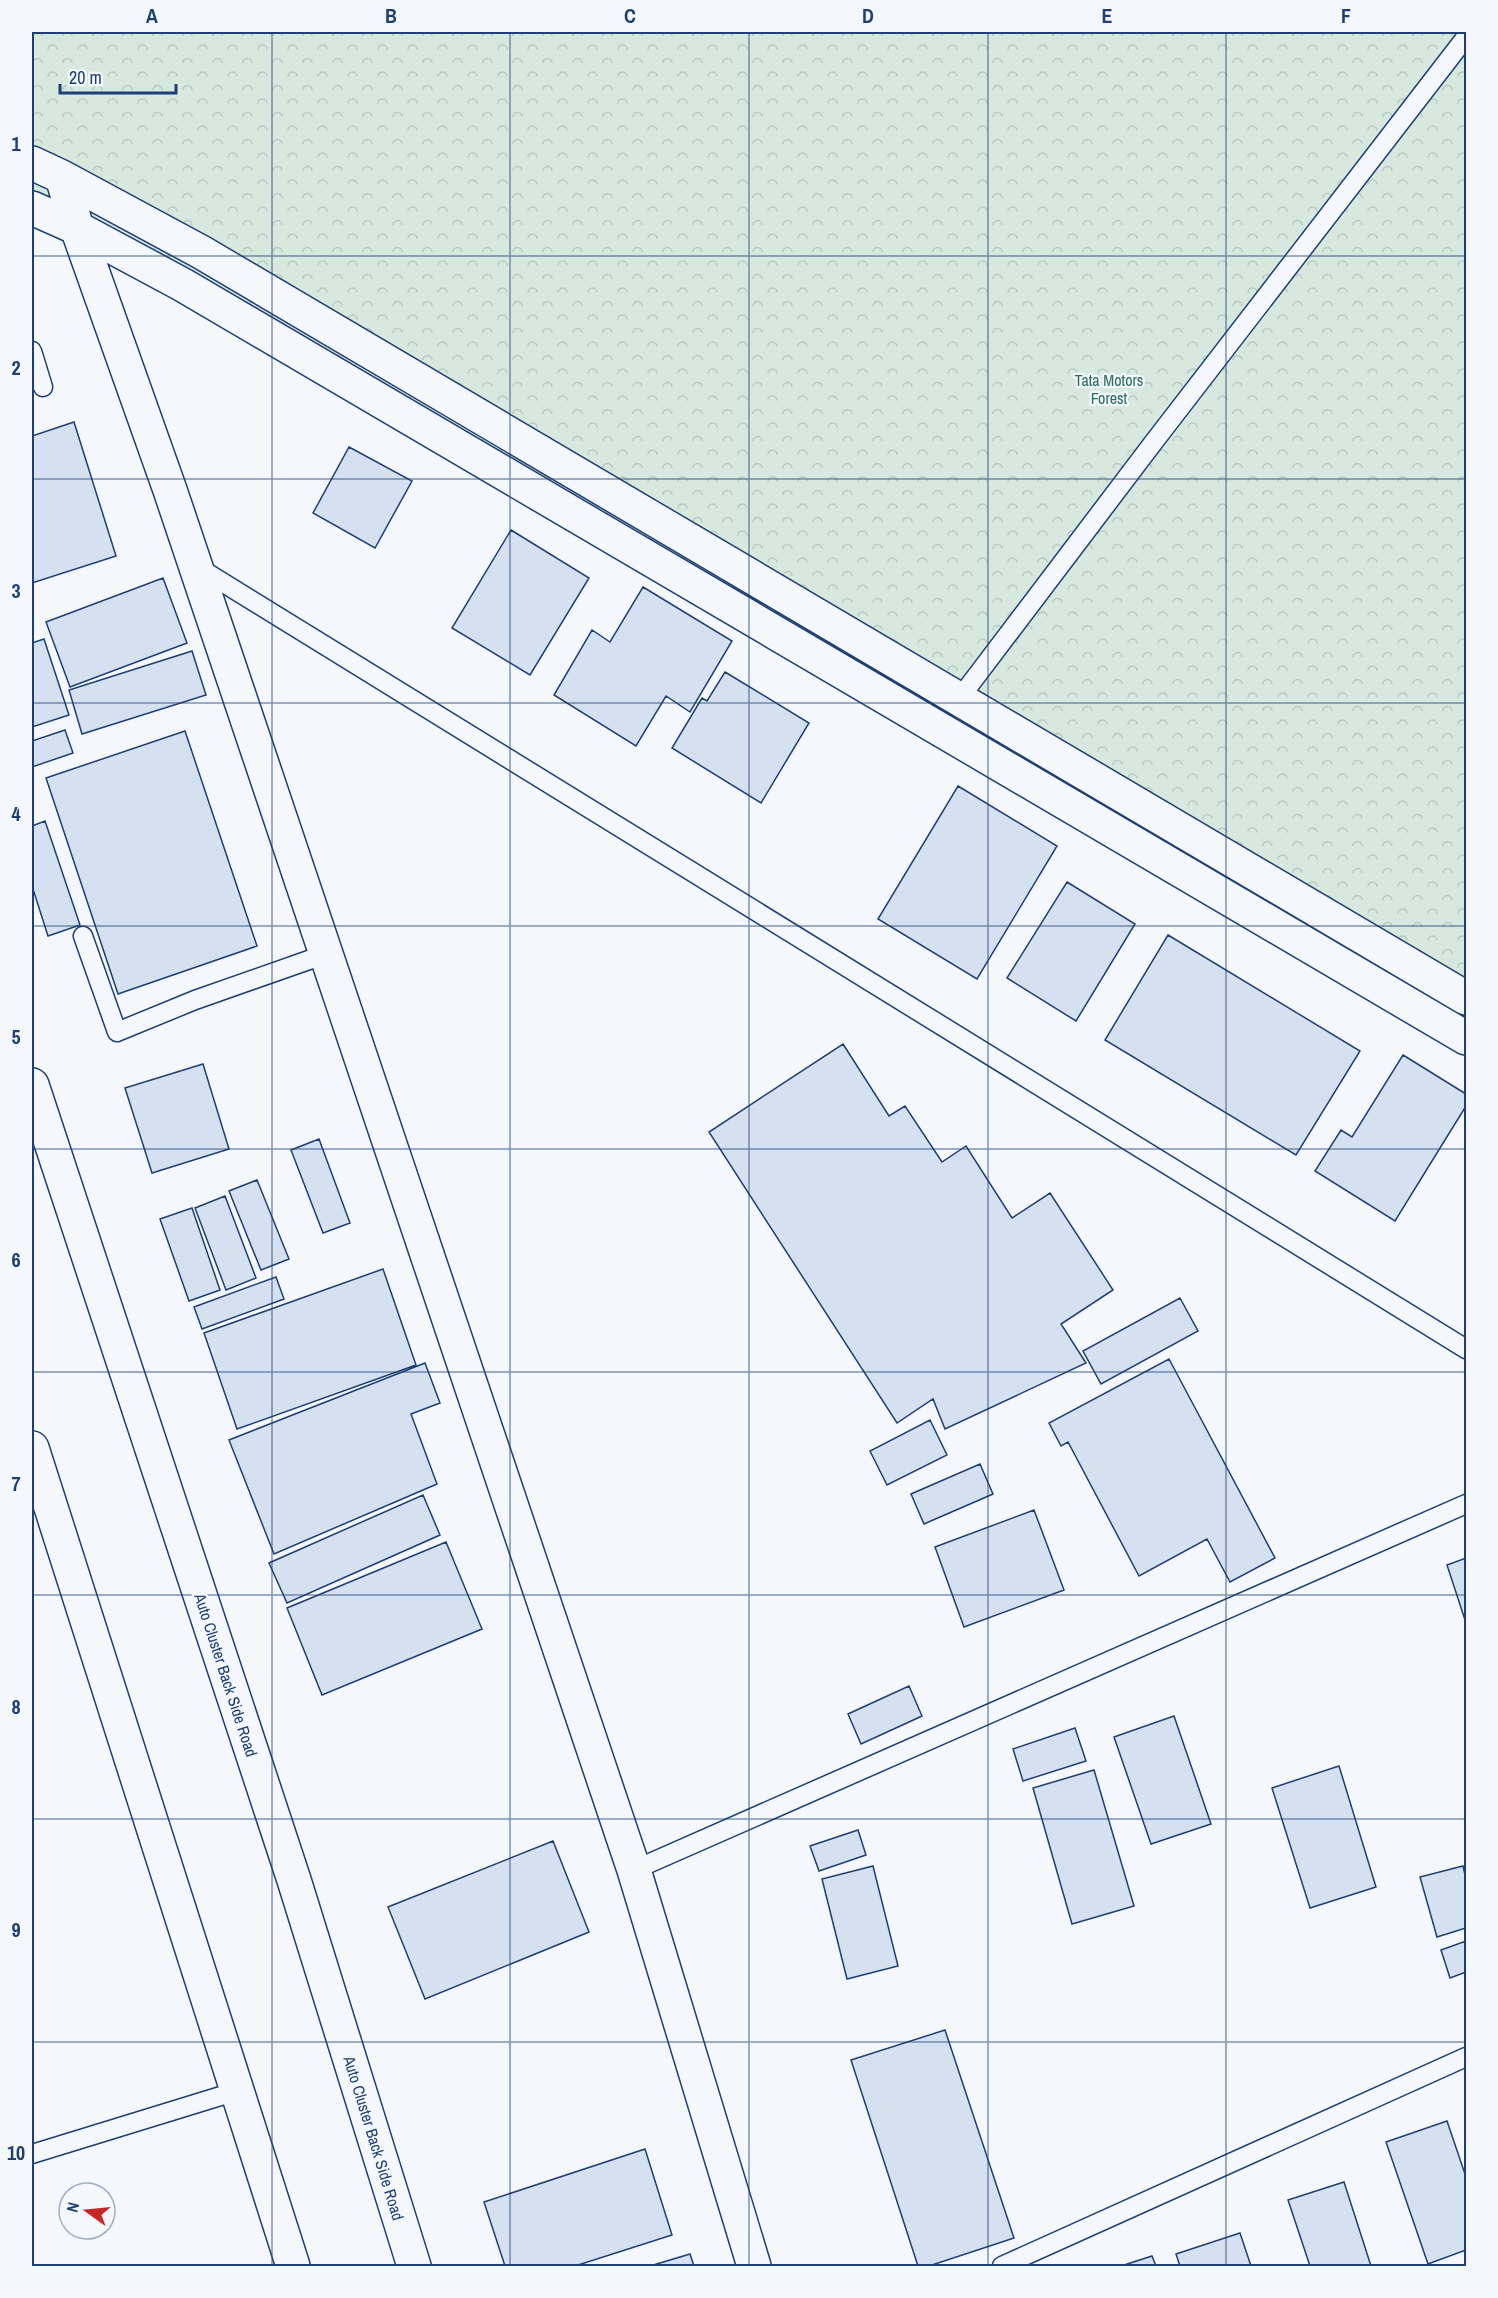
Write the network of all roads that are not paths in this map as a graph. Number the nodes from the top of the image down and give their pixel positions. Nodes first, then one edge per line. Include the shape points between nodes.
1 (1467, 37) edge
2 (32, 163) edge
3 (62, 177) junction
4 (32, 208) edge
5 (76, 228) junction
6 (32, 351) edge
7 (43, 387) dead end
8 (195, 565) junction
9 (959, 699) junction
10 (83, 936) dead end
11 (326, 954) junction
12 (1467, 998) edge
13 (1467, 1038) edge
14 (32, 1085) edge
15 (1467, 1349) edge
16 (32, 1448) edge
17 (1467, 1504) edge
18 (634, 1870) junction
19 (1467, 2056) edge
20 (237, 2091) junction
21 (32, 2154) edge
22 (293, 2266) edge
23 (414, 2266) edge
24 (754, 2266) edge
25 (1002, 2266) edge

1 - 9 lane
2 - 3 main road
3 - 5 main road
3 - 9 main road via 201,252
4 - 5 main road
5 - 8 main road
5 - 13 main road via 193,291
6 - 7 lane
8 - 11 main road
8 - 15 lane
9 - 12 main road
10 - 11 lane via 117,1032
11 - 18 main road
14 - 23 main road, Auto Cluster Back Side Road via 294,1880
16 - 20 main road
17 - 18 lane
18 - 24 main road
19 - 25 lane
20 - 21 lane
20 - 22 main road

